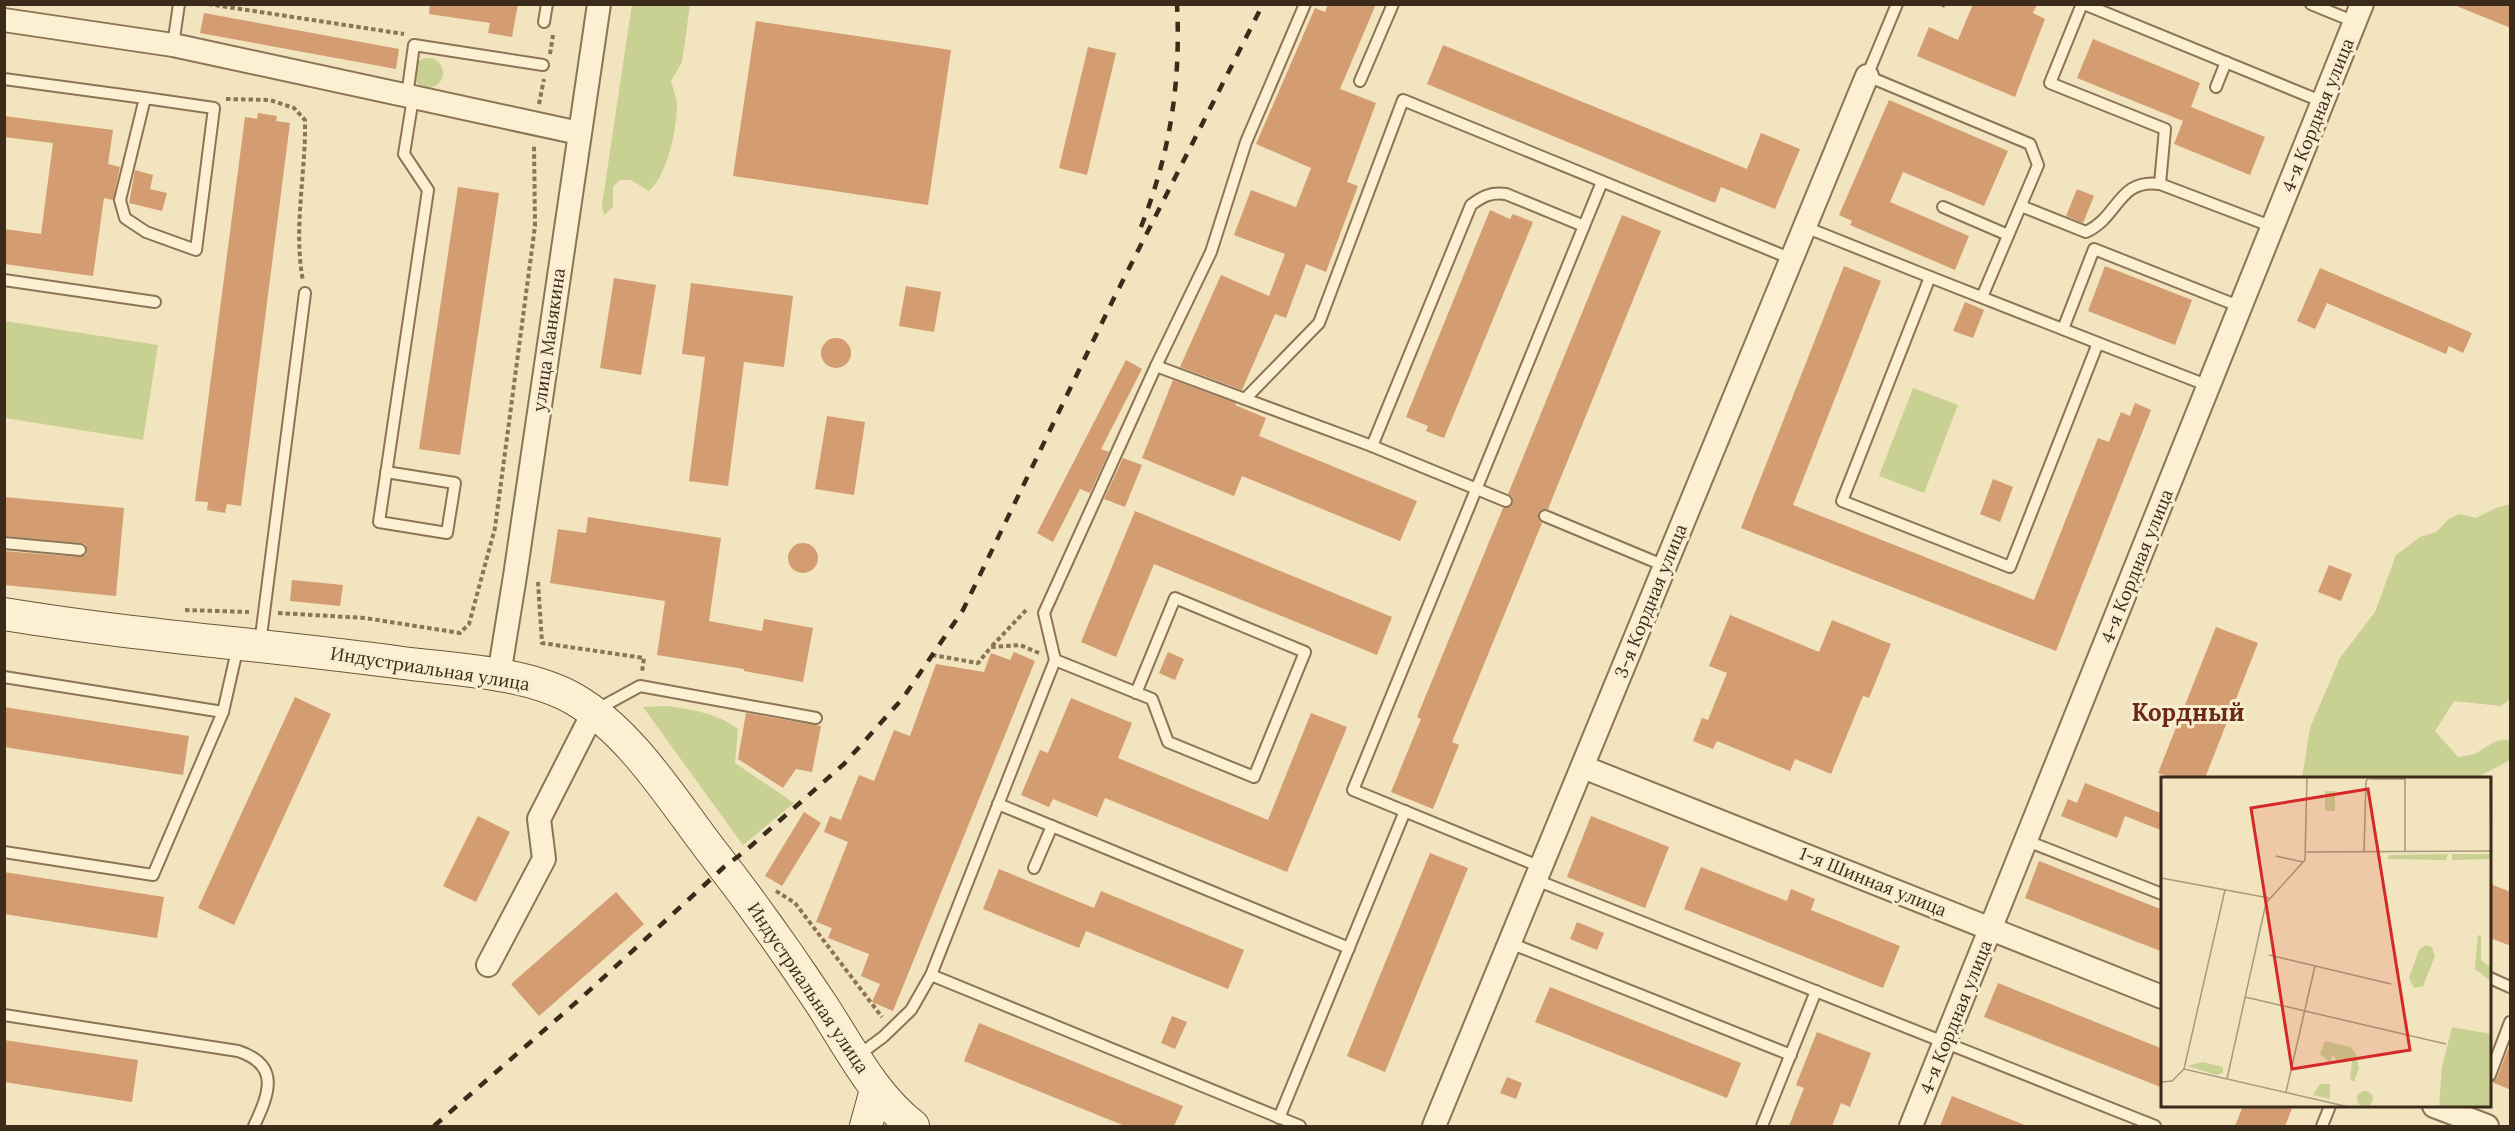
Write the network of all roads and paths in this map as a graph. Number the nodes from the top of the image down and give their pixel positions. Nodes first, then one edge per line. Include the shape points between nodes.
1 (180, 4) edge
2 (208, 4) edge
3 (547, 4) edge
4 (599, 4) edge
5 (1305, 4) edge
6 (1393, 4) edge
7 (1897, 4) edge
8 (1941, 4) edge
9 (2083, 4) edge
10 (2311, 4) edge
11 (1947, 7) dead end
12 (2358, 13) edge
13 (4, 20) edge
14 (549, 23) joint
15 (408, 35) dead end
16 (173, 45) junction
17 (546, 61) joint
18 (2226, 62) junction
19 (1867, 76) junction
20 (4, 79) edge
21 (544, 79) dead end
22 (1360, 81) dead end
23 (2217, 87) dead end
24 (410, 97) junction
25 (146, 98) junction
26 (2323, 102) junction
27 (214, 108) junction
28 (534, 124) junction
29 (579, 133) junction
30 (1602, 182) junction
31 (2160, 184) junction
32 (2020, 206) junction
33 (1943, 207) dead end
34 (1584, 226) junction
35 (1805, 227) junction
36 (2273, 227) junction
37 (2008, 235) junction
38 (1792, 259) junction
39 (1930, 277) junction
40 (4, 280) edge
41 (305, 293) joint
42 (1982, 297) junction
43 (155, 302) dead end
44 (2238, 313) junction
45 (2063, 329) junction
46 (2098, 343) junction
47 (1156, 366) junction
48 (2209, 386) junction
49 (1245, 399) junction
50 (1372, 446) junction
51 (386, 472) junction
52 (1477, 489) junction
53 (1506, 501) dead end
54 (1545, 516) dead end
55 (4, 543) edge
56 (80, 550) dead end
57 (1665, 566) junction
58 (515, 576) junction
59 (264, 612) junction
60 (4, 614) edge
61 (249, 644) junction
62 (932, 656) dead end
63 (1055, 660) junction
64 (499, 675) junction
65 (4, 677) edge
66 (640, 687) junction
67 (1136, 693) junction
68 (223, 711) junction
69 (594, 711) junction
70 (816, 718) dead end
71 (1583, 767) junction
72 (998, 804) junction
73 (1405, 811) junction
74 (1052, 826) junction
75 (2028, 841) junction
76 (4, 852) edge
77 (1034, 868) dead end
78 (1538, 874) junction
79 (772, 888) dead end
80 (2161, 893) edge
81 (1992, 930) junction
82 (1510, 943) junction
83 (1349, 948) junction
84 (488, 965) dead end
85 (931, 975) junction
86 (2491, 978) edge
87 (2511, 987) edge
88 (1816, 992) junction
89 (2161, 996) edge
90 (4, 1015) edge
91 (2511, 1022) edge
92 (892, 1029) junction
93 (1946, 1043) junction
94 (1791, 1055) junction
95 (856, 1057) junction
96 (2491, 1072) edge
97 (876, 1090) junction
98 (2330, 1107) edge
99 (2437, 1107) edge
100 (1279, 1118) junction
101 (2476, 1122) edge
102 (254, 1126) edge
103 (866, 1126) edge
104 (913, 1126) edge
105 (1300, 1126) edge
106 (1434, 1126) edge
107 (1762, 1126) edge
108 (1911, 1126) edge
109 (2155, 1126) edge
110 (2322, 1126) edge

1 - 16 lane
2 - 15 path
3 - 14 lane
4 - 29 street, улица Манякина
5 - 47 lane via 1246,142 1211,252
6 - 22 lane
7 - 19 lane
8 - 11 path
9 - 18 lane
9 - 31 lane via 2050,82 2164,129
10 - 12 lane
12 - 26 street, 4-я Кордная улица
13 - 16 street
14 - 17 path
16 - 24 street
17 - 24 lane via 414,45
18 - 23 lane
18 - 26 lane
19 - 32 lane via 2030,144 2038,165
19 - 35 street, 3-я Кордная улица
20 - 25 lane
21 - 28 path
24 - 28 street
24 - 51 lane via 404,154 428,190
25 - 27 lane
25 - 27 lane via 120,200 125,218 146,232 196,250
26 - 36 street, 4-я Кордная улица
27 - 41 path via 227,98 270,100 294,108 305,120 306,150 298,216
28 - 29 street
28 - 59 path via 535,226 495,528 470,624 460,633 364,618
29 - 58 street, улица Манякина
30 - 34 lane
30 - 38 lane
30 - 49 lane via 1403,100 1319,323
31 - 32 lane via 2132,186 2099,226 2086,232
31 - 36 lane
32 - 37 lane
33 - 37 lane
34 - 50 lane via 1506,194 1482,196 1471,205
34 - 52 lane
35 - 38 street, 3-я Кордная улица
35 - 39 lane
36 - 44 street, 4-я Кордная улица
37 - 42 lane
38 - 57 street, 3-я Кордная улица
39 - 42 lane
39 - 46 lane via 1842,501 1863,510 2010,567
40 - 43 lane
41 - 59 lane
42 - 45 lane
44 - 45 lane via 2241,307 2094,249
44 - 48 street, 4-я Кордная улица
45 - 46 lane
46 - 48 lane
47 - 49 lane
47 - 63 lane via 1044,613
48 - 75 street, 4-я Кордная улица
49 - 50 lane
50 - 52 lane
51 - 51 lane via 454,483 447,532 379,522
52 - 53 lane
52 - 73 lane via 1353,790
54 - 57 lane
55 - 56 lane
57 - 71 street, 3-я Кордная улица
58 - 64 street, улица Манякина
58 - 66 path via 537,579 542,643 644,658
59 - 61 lane
60 - 61 main road, Индустриальная улица via 76,626
61 - 64 main road, Индустриальная улица
61 - 68 lane
62 - 63 path via 978,663 992,646 1020,645
63 - 67 lane
63 - 72 lane
64 - 69 main road, Индустриальная улица via 572,697
65 - 68 lane
66 - 69 lane
66 - 70 lane
67 - 67 lane via 1152,699 1168,742 1254,777 1305,652 1175,598
68 - 76 lane via 153,875
69 - 84 street via 539,819 544,859
69 - 95 main road, Индустриальная улица via 621,734 724,867
71 - 78 street, 3-я Кордная улица
71 - 81 street, 1-я Шинная улица
72 - 74 lane
72 - 85 lane
73 - 78 lane
73 - 83 lane
74 - 77 lane
74 - 83 lane
75 - 80 lane
75 - 81 street, 4-я Кордная улица
78 - 82 street, 3-я Кордная улица
78 - 88 lane
79 - 92 path via 795,903
81 - 89 street, 1-я Шинная улица
81 - 93 street, 4-я Кордная улица
82 - 94 lane
82 - 106 street, 3-я Кордная улица
83 - 100 lane
85 - 92 lane via 911,1010
85 - 100 lane
86 - 87 lane
88 - 93 lane
88 - 94 lane
90 - 102 lane via 253,1056 264,1066 268,1084
91 - 96 lane
92 - 95 lane
93 - 108 street, 4-я Кордная улица
93 - 109 lane
94 - 107 lane
95 - 97 main road, Индустриальная улица
97 - 103 main road
97 - 104 main road, Индустриальная улица
98 - 110 lane
99 - 101 street
100 - 105 lane

